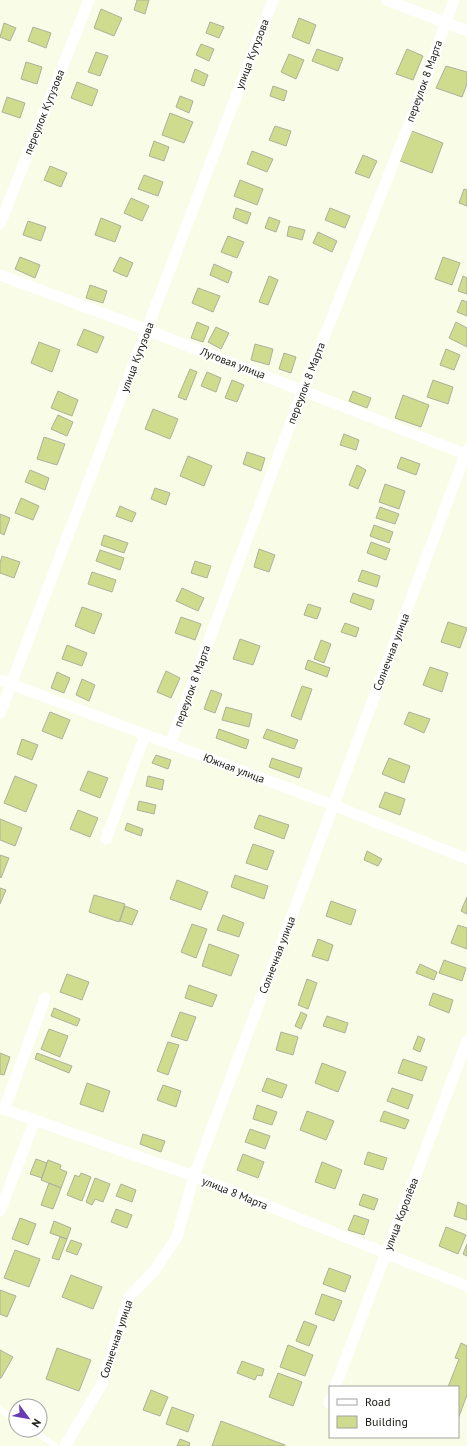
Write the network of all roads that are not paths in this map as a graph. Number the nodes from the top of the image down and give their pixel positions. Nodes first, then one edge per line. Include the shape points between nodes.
1 (89, 0) edge
2 (273, 0) edge
3 (387, 0) edge
4 (454, 0) edge
5 (446, 23) junction
6 (467, 31) edge
7 (0, 224) edge
8 (0, 275) edge
9 (147, 330) junction
10 (303, 390) junction
11 (466, 452) edge
12 (0, 680) edge
13 (11, 684) junction
14 (0, 713) edge
15 (145, 735) junction
16 (170, 744) junction
17 (333, 806) junction
18 (106, 839) dead end
19 (467, 859) edge
20 (45, 998) dead end
21 (467, 1041) edge
22 (2, 1109) edge
23 (35, 1120) junction
24 (194, 1176) junction
25 (0, 1211) edge
26 (386, 1253) junction
27 (467, 1286) edge
28 (335, 1386) edge
29 (44, 1438) edge
30 (56, 1446) edge
31 (66, 1446) edge

1 - 7 street, переулок Кутузова
2 - 9 street, улица Кутузова
3 - 5 street
4 - 5 street, переулок 8 Марта
5 - 6 street
5 - 10 street, переулок 8 Марта via 413,114
8 - 9 street, Луговая улица
9 - 10 street, Луговая улица
9 - 13 street, улица Кутузова
10 - 11 street, Луговая улица
10 - 16 street, переулок 8 Марта
11 - 17 street, Солнечная улица
12 - 13 street, Южная улица
13 - 14 street, улица Кутузова
13 - 15 street, Южная улица
15 - 16 street, Южная улица
15 - 18 street
16 - 17 street, Южная улица
17 - 19 street, Южная улица
17 - 24 street, Солнечная улица
20 - 22 street
21 - 26 street, улица Королёва
22 - 23 street, улица 8 Марта
23 - 24 street, улица 8 Марта
23 - 25 street
24 - 26 street, улица 8 Марта
24 - 31 street, Солнечная улица via 177,1237 155,1270 129,1297 102,1384
26 - 27 street, улица 8 Марта
26 - 28 street, улица Королёва
29 - 30 lane

